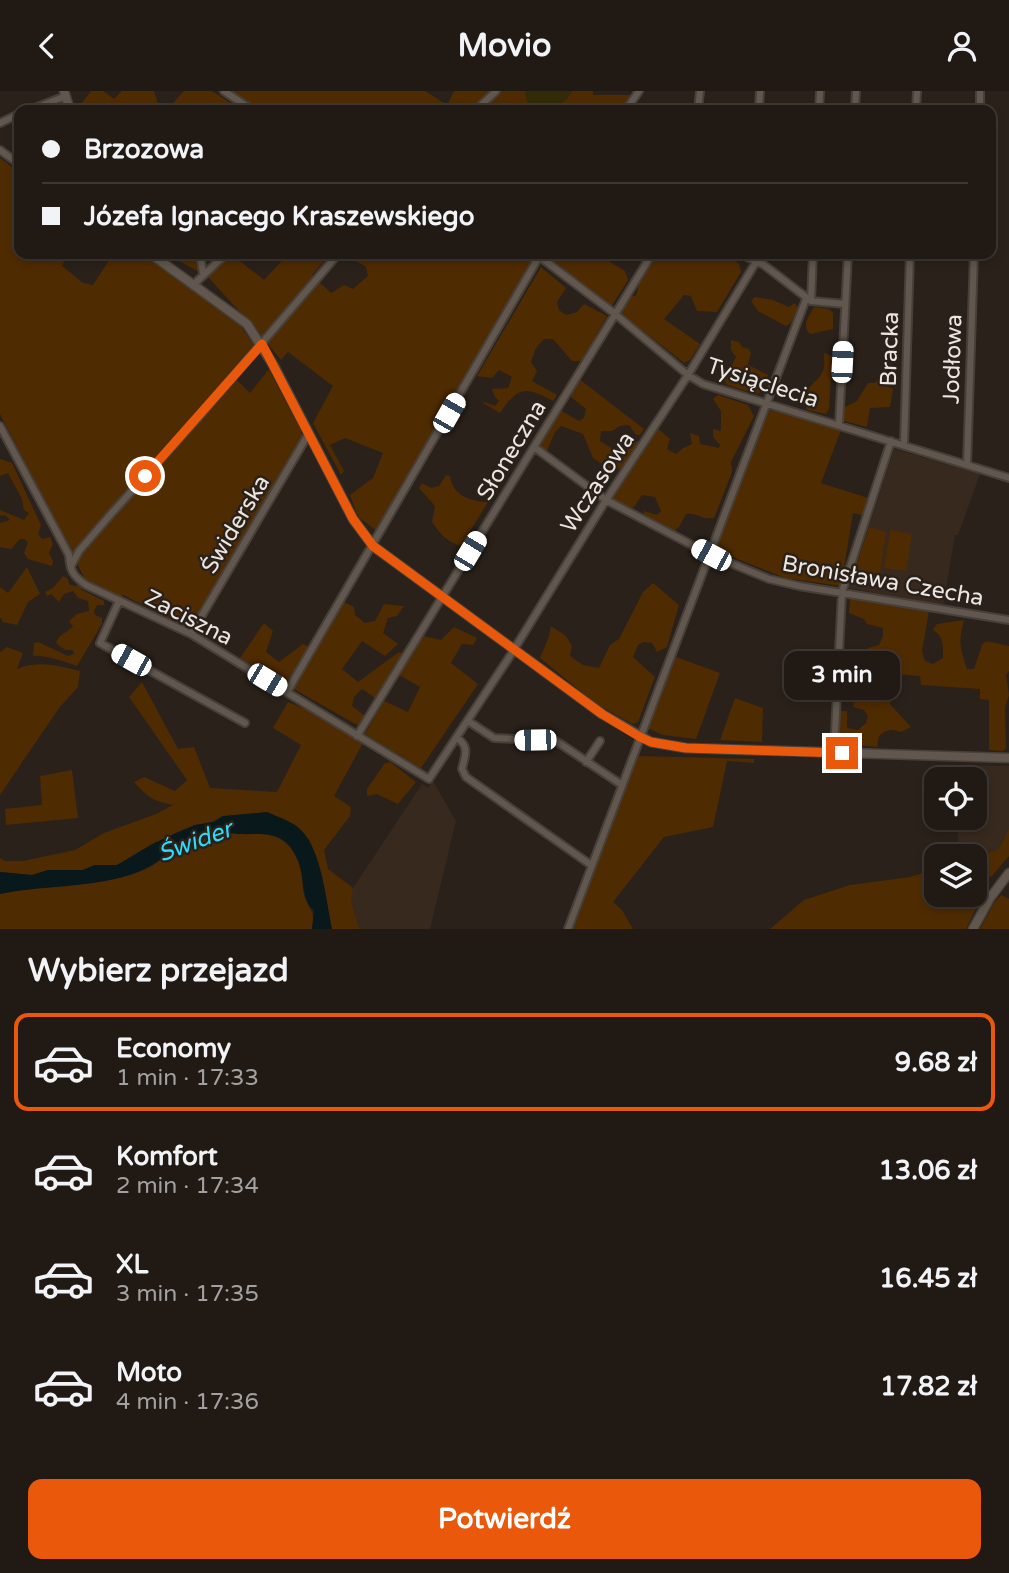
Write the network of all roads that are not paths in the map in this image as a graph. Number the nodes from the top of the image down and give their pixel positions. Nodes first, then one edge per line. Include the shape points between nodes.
1 (225, 91) edge
2 (496, 91) edge
3 (65, 94) edge
4 (41, 105) edge
5 (245, 105) edge
6 (481, 105) edge
7 (158, 259) edge
8 (201, 259) edge
9 (220, 259) edge
10 (334, 259) edge
11 (539, 259) edge
12 (546, 259) edge
13 (649, 259) edge
14 (755, 259) edge
15 (757, 259) edge
16 (812, 259) edge
17 (848, 259) edge
18 (910, 259) edge
19 (974, 259) edge
20 (203, 273) junction
21 (193, 285) junction
22 (808, 300) junction
23 (845, 304) junction
24 (614, 313) junction
25 (262, 344) junction
26 (688, 375) junction
27 (766, 405) junction
28 (839, 425) junction
29 (0, 426) edge
30 (309, 433) junction
31 (891, 441) junction
32 (904, 445) junction
33 (534, 447) junction
34 (967, 465) junction
35 (1009, 478) edge
36 (606, 500) junction
37 (373, 546) junction
38 (79, 551) junction
39 (69, 555) junction
40 (711, 555) junction
41 (70, 567) junction
42 (842, 592) junction
43 (442, 596) junction
44 (119, 601) junction
45 (1009, 620) edge
46 (191, 633) junction
47 (514, 649) junction
48 (287, 692) junction
49 (470, 722) junction
50 (245, 723) dead end
51 (357, 736) junction
52 (640, 737) junction
53 (458, 739) junction
54 (600, 741) dead end
55 (834, 753) junction
56 (1009, 758) edge
57 (586, 762) junction
58 (429, 779) joint
59 (622, 785) junction
60 (592, 865) junction
61 (1009, 873) edge
62 (568, 929) edge
63 (973, 929) edge

1 - 5 street
2 - 6 street
3 - 4 street
7 - 21 street
8 - 20 street
9 - 20 street
10 - 25 street
11 - 37 street
12 - 24 street, Tysiąclecia
13 - 24 street, Słoneczna
14 - 26 street, Wczasowa
15 - 22 street
16 - 22 street
17 - 23 street
18 - 32 street, Bracka
19 - 34 street, Jodłowa
20 - 21 street
21 - 25 street via 247,324
22 - 23 street
22 - 27 street
23 - 28 street
24 - 26 street, Tysiąclecia
24 - 33 street, Słoneczna
25 - 30 street
25 - 38 street
26 - 27 street, Tysiąclecia
26 - 36 street, Wczasowa
27 - 28 street, Tysiąclecia
27 - 40 street
28 - 31 street, Tysiąclecia
29 - 39 street
30 - 37 street via 353,519
30 - 46 street, Świderska
31 - 32 street, Tysiąclecia
31 - 42 street
32 - 34 street, Tysiąclecia
33 - 36 street, Bronisława Czecha
33 - 43 street, Słoneczna
34 - 35 street, Tysiąclecia
36 - 40 street, Bronisława Czecha
36 - 47 street, Wczasowa
37 - 43 street
37 - 48 street
38 - 39 street
38 - 41 street
39 - 41 street
40 - 42 street, Bronisława Czecha via 769,579
40 - 52 street
41 - 44 street, Zaciszna via 86,585
42 - 45 street, Bronisława Czecha
42 - 55 street
43 - 47 street
43 - 51 street, Słoneczna
44 - 46 street, Zaciszna
44 - 50 street via 100,643
46 - 48 street, Zaciszna
47 - 49 street, Wczasowa
47 - 52 street
48 - 51 street, Zaciszna
49 - 53 street, Wczasowa
49 - 57 street via 494,739 556,741
51 - 58 street, Zaciszna
52 - 55 street via 686,748
52 - 59 street
53 - 58 street, Wczasowa
53 - 60 street via 466,750 462,769 466,777
54 - 57 street
55 - 56 street
57 - 59 street
59 - 60 street
60 - 62 street
61 - 63 street

